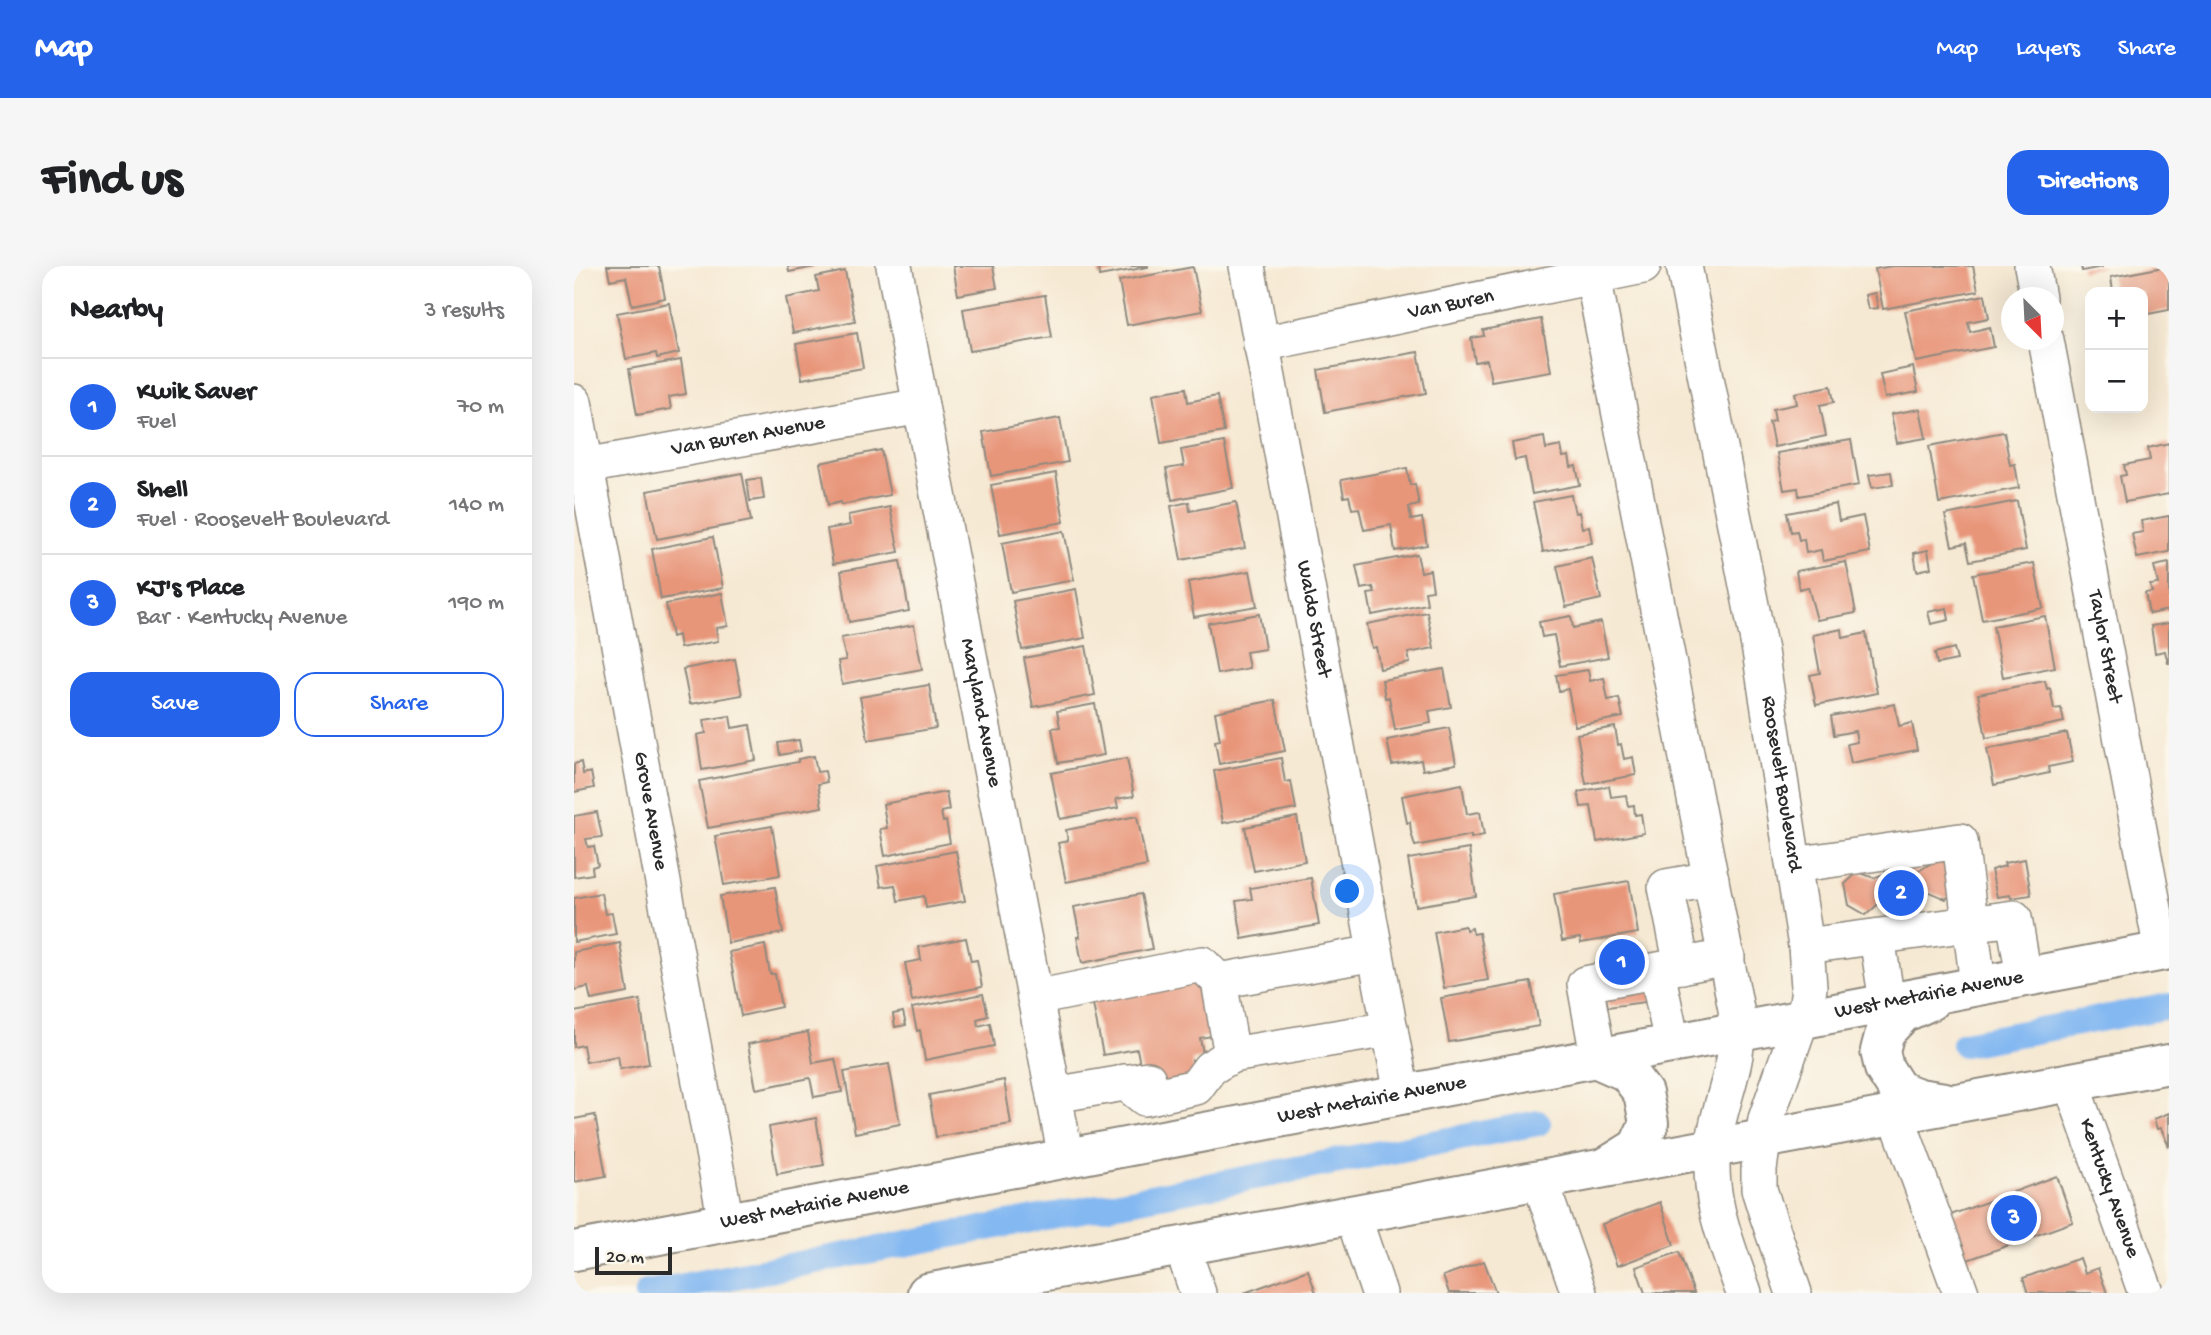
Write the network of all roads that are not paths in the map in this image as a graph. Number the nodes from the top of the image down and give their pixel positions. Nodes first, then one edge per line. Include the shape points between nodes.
1 (894, 266) edge
2 (1247, 266) edge
3 (1643, 266) edge
4 (1684, 266) edge
5 (2032, 266) edge
6 (1592, 271) edge
7 (2036, 287) edge
8 (1261, 344) junction
9 (2048, 350) edge
10 (574, 402) edge
11 (921, 406) junction
12 (580, 467) edge
13 (1794, 865) junction
14 (1711, 879) junction
15 (1970, 925) junction
16 (1877, 937) junction
17 (1806, 946) junction
18 (2166, 951) edge
19 (1375, 953) junction
20 (1727, 957) junction
21 (1669, 968) junction
22 (2024, 977) junction
23 (1219, 981) junction
24 (1966, 988) junction
25 (1035, 998) junction
26 (1887, 1002) junction
27 (1802, 1018) junction
28 (1390, 1028) junction
29 (1738, 1030) junction
30 (1672, 1043) junction
31 (1595, 1057) junction
32 (2169, 1064) edge
33 (1212, 1065) junction
34 (2071, 1083) junction
35 (1402, 1094) junction
36 (1054, 1095) junction
37 (1958, 1104) junction
38 (1896, 1115) junction
39 (1762, 1140) junction
40 (1713, 1150) junction
41 (1066, 1158) junction
42 (1601, 1170) junction
43 (1540, 1181) junction
44 (1353, 1216) junction
45 (726, 1222) junction
46 (1182, 1247) junction
47 (574, 1251) edge
48 (995, 1287) edge
49 (927, 1293) edge
50 (1198, 1293) edge
51 (1379, 1293) edge
52 (1579, 1293) edge
53 (1744, 1293) edge
54 (1794, 1293) edge
55 (1961, 1293) edge
56 (2146, 1293) edge

1 - 11 street, Maryland Avenue
2 - 8 street, Waldo Street
3 - 6 street, Van Buren
4 - 13 street, Roosevelt Boulevard via 1760,651
5 - 7 street
6 - 8 street, Van Buren
6 - 14 street
8 - 19 street, Waldo Street
9 - 18 street, Taylor Street
10 - 12 street, Grove Avenue
11 - 12 street, Van Buren Avenue
11 - 25 street, Maryland Avenue
12 - 45 street, Grove Avenue
13 - 15 street via 1960,841
13 - 17 street, Roosevelt Boulevard
14 - 20 street
14 - 21 street via 1666,887
15 - 16 street
15 - 22 street via 2014,918
15 - 24 street
16 - 17 street
16 - 26 street
17 - 27 street, Roosevelt Boulevard via 1809,987
18 - 22 main road, West Metairie Avenue
19 - 23 street
19 - 28 street, Waldo Street
20 - 21 street
20 - 29 street
21 - 30 street
21 - 31 street via 1585,984
22 - 24 main road, West Metairie Avenue
23 - 25 street via 1202,964
23 - 33 street
24 - 26 main road, West Metairie Avenue
24 - 37 main road via 1903,1013 1885,1032 1880,1051 1898,1090
25 - 36 street, Maryland Avenue
26 - 27 main road, West Metairie Avenue
27 - 29 main road, West Metairie Avenue
27 - 39 street, Roosevelt Boulevard
28 - 33 street
28 - 35 street, Waldo Street
29 - 30 main road, West Metairie Avenue
29 - 40 street
30 - 31 main road, West Metairie Avenue
31 - 35 main road, West Metairie Avenue
31 - 42 main road via 1627,1072 1643,1093 1649,1123 1638,1147
32 - 34 main road
33 - 36 street via 1196,1087 1145,1098 1140,1080
34 - 37 main road
34 - 56 street, Kentucky Avenue
35 - 41 main road, West Metairie Avenue
36 - 41 street, Maryland Avenue
37 - 38 main road
38 - 39 main road
38 - 55 street
39 - 40 main road
39 - 54 street, Roosevelt Boulevard via 1759,1188
40 - 42 main road
40 - 53 street via 1713,1184 1721,1226
41 - 45 main road, West Metairie Avenue
42 - 43 main road
43 - 44 main road
43 - 52 street
44 - 46 main road
44 - 51 street
45 - 47 main road, West Metairie Avenue
46 - 48 main road
46 - 50 street
48 - 49 main road

